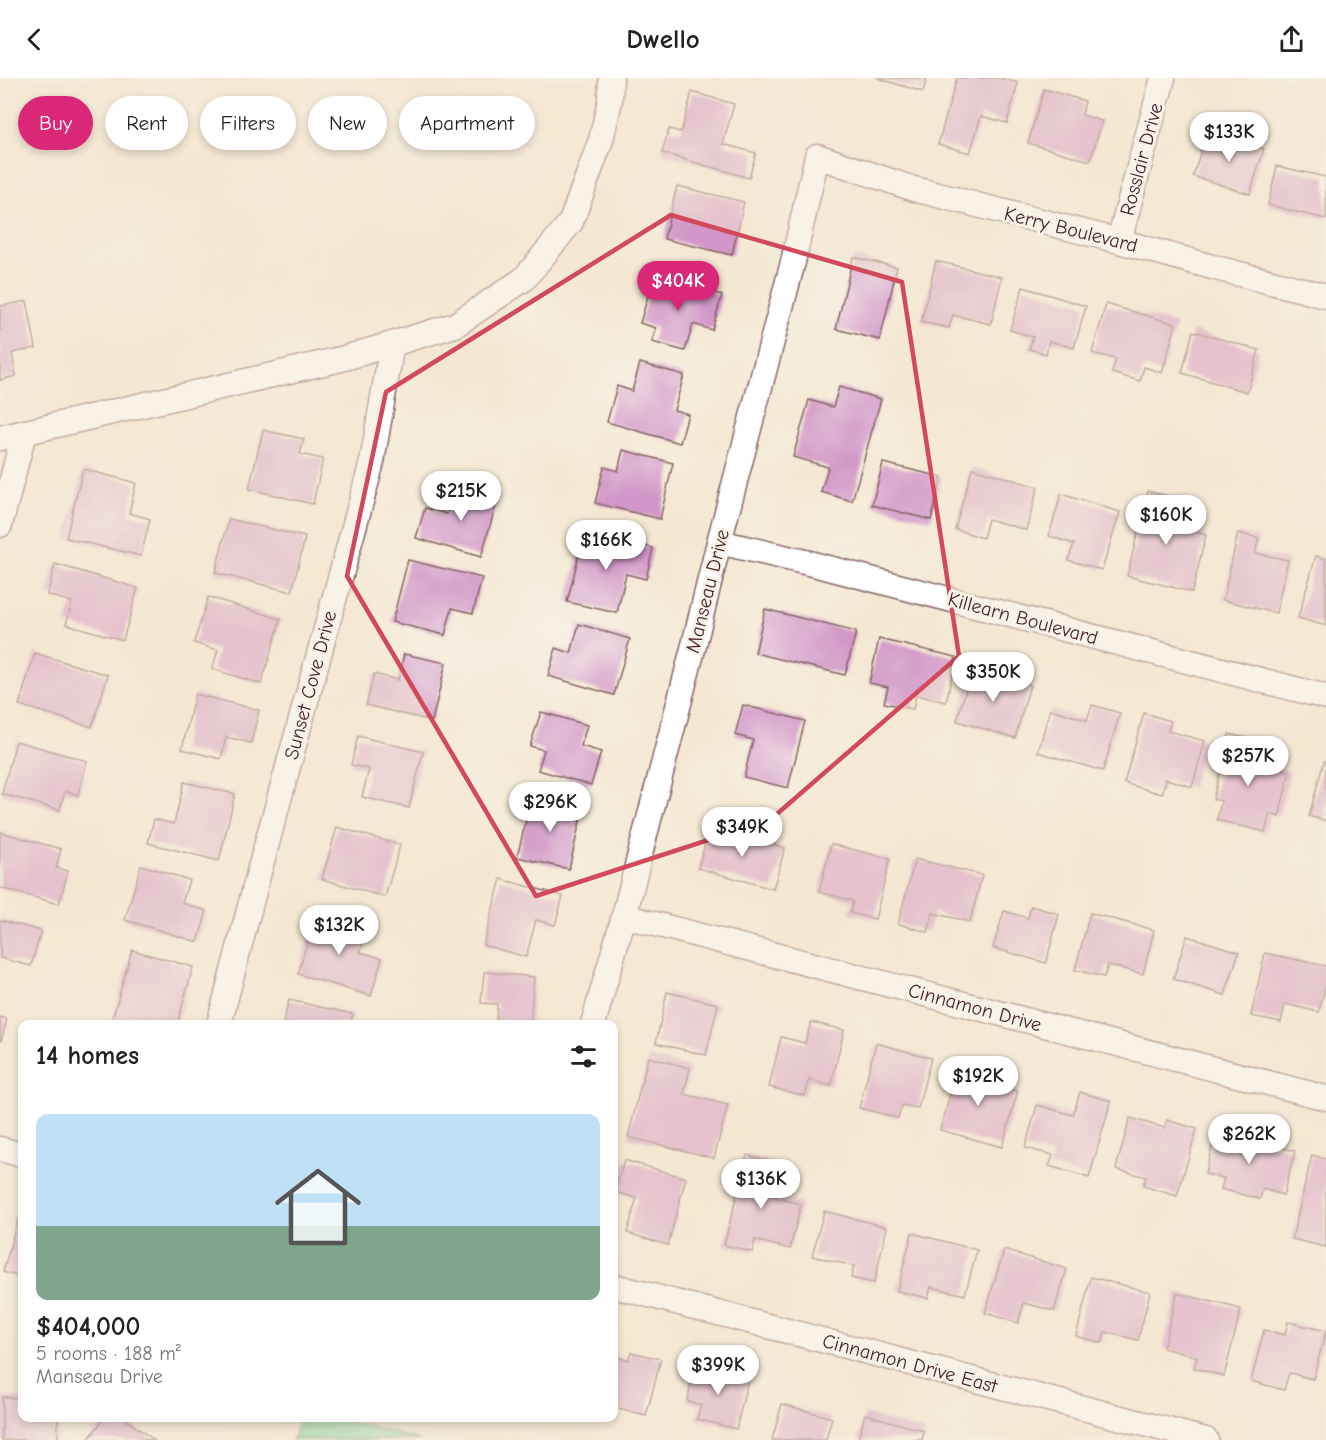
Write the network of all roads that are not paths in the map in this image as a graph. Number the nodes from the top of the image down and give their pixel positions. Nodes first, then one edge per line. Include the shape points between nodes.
1 (611, 78) edge
2 (1163, 78) edge
3 (817, 156) joint
4 (1119, 241) junction
5 (1326, 296) edge
6 (392, 344) junction
7 (24, 433) junction
8 (0, 438) edge
9 (0, 525) edge
10 (719, 542) junction
11 (1326, 698) edge
12 (624, 916) junction
13 (220, 1020) edge
14 (593, 1020) edge
15 (1326, 1098) edge
16 (0, 1149) edge
17 (18, 1154) edge
18 (618, 1287) edge
19 (1206, 1440) edge

1 - 6 street via 601,140 571,222 531,271 455,325
2 - 4 street, Rosslair Drive
3 - 4 street, Kerry Boulevard via 914,189
3 - 10 street, Manseau Drive
4 - 5 street, Kerry Boulevard
6 - 7 street
6 - 13 street, Sunset Cove Drive via 372,462
7 - 8 street
7 - 9 street
10 - 11 street, Killearn Boulevard
10 - 12 street, Manseau Drive
12 - 14 street, Manseau Drive
12 - 15 street, Cinnamon Drive
16 - 17 street
18 - 19 street, Cinnamon Drive East

